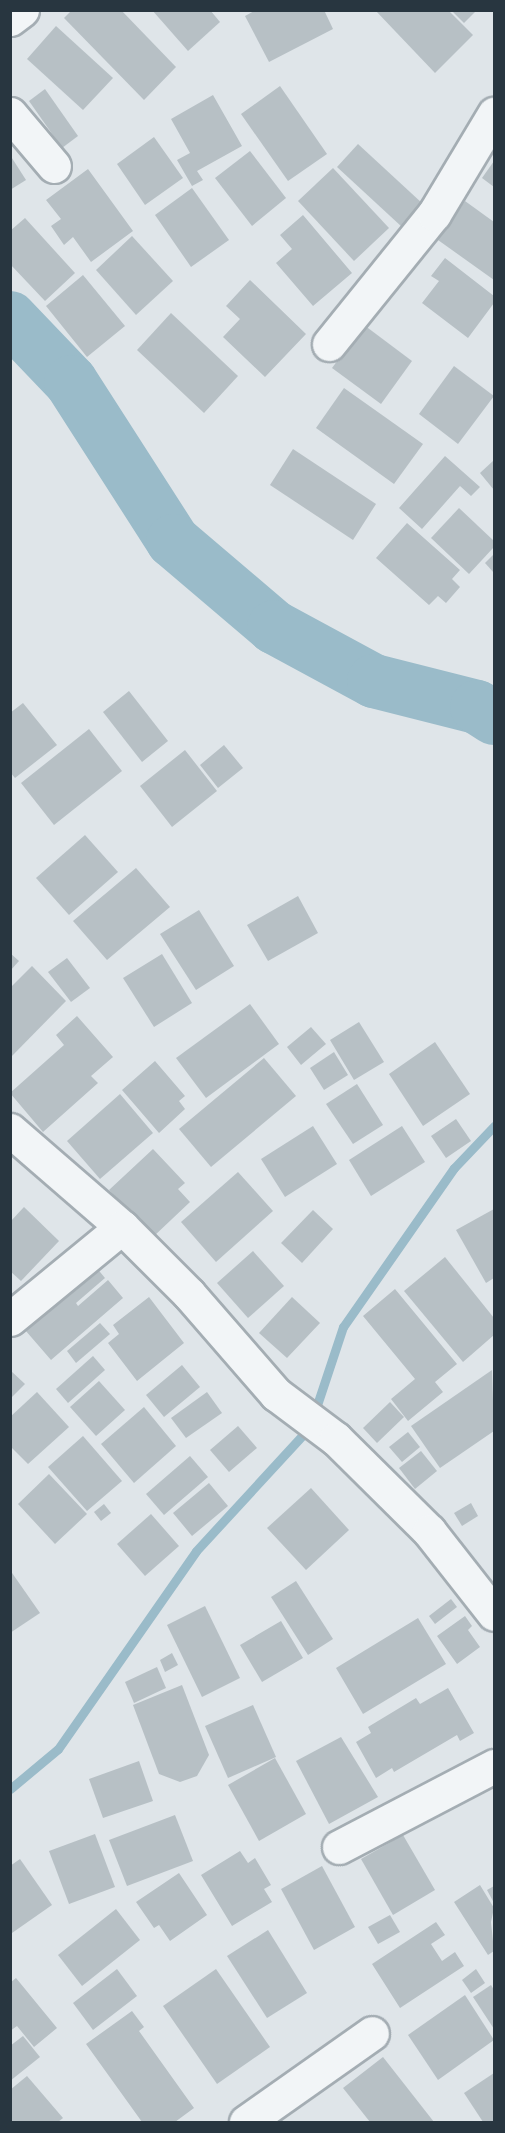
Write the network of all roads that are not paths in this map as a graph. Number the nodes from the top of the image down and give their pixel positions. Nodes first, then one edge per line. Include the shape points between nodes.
1 (22, 10) edge
2 (10, 19) edge
3 (10, 114) edge
4 (495, 114) edge
5 (54, 166) dead end
6 (329, 344) dead end
7 (10, 1130) edge
8 (122, 1227) junction
9 (10, 1319) edge
10 (495, 1614) edge
11 (495, 1766) edge
12 (339, 1847) dead end
13 (372, 2033) dead end
14 (246, 2122) edge

1 - 2 street
3 - 5 street
4 - 6 street via 434,214
7 - 8 street
8 - 9 street
8 - 10 street via 189,1294 276,1394 336,1439 429,1532
11 - 12 street
13 - 14 street

